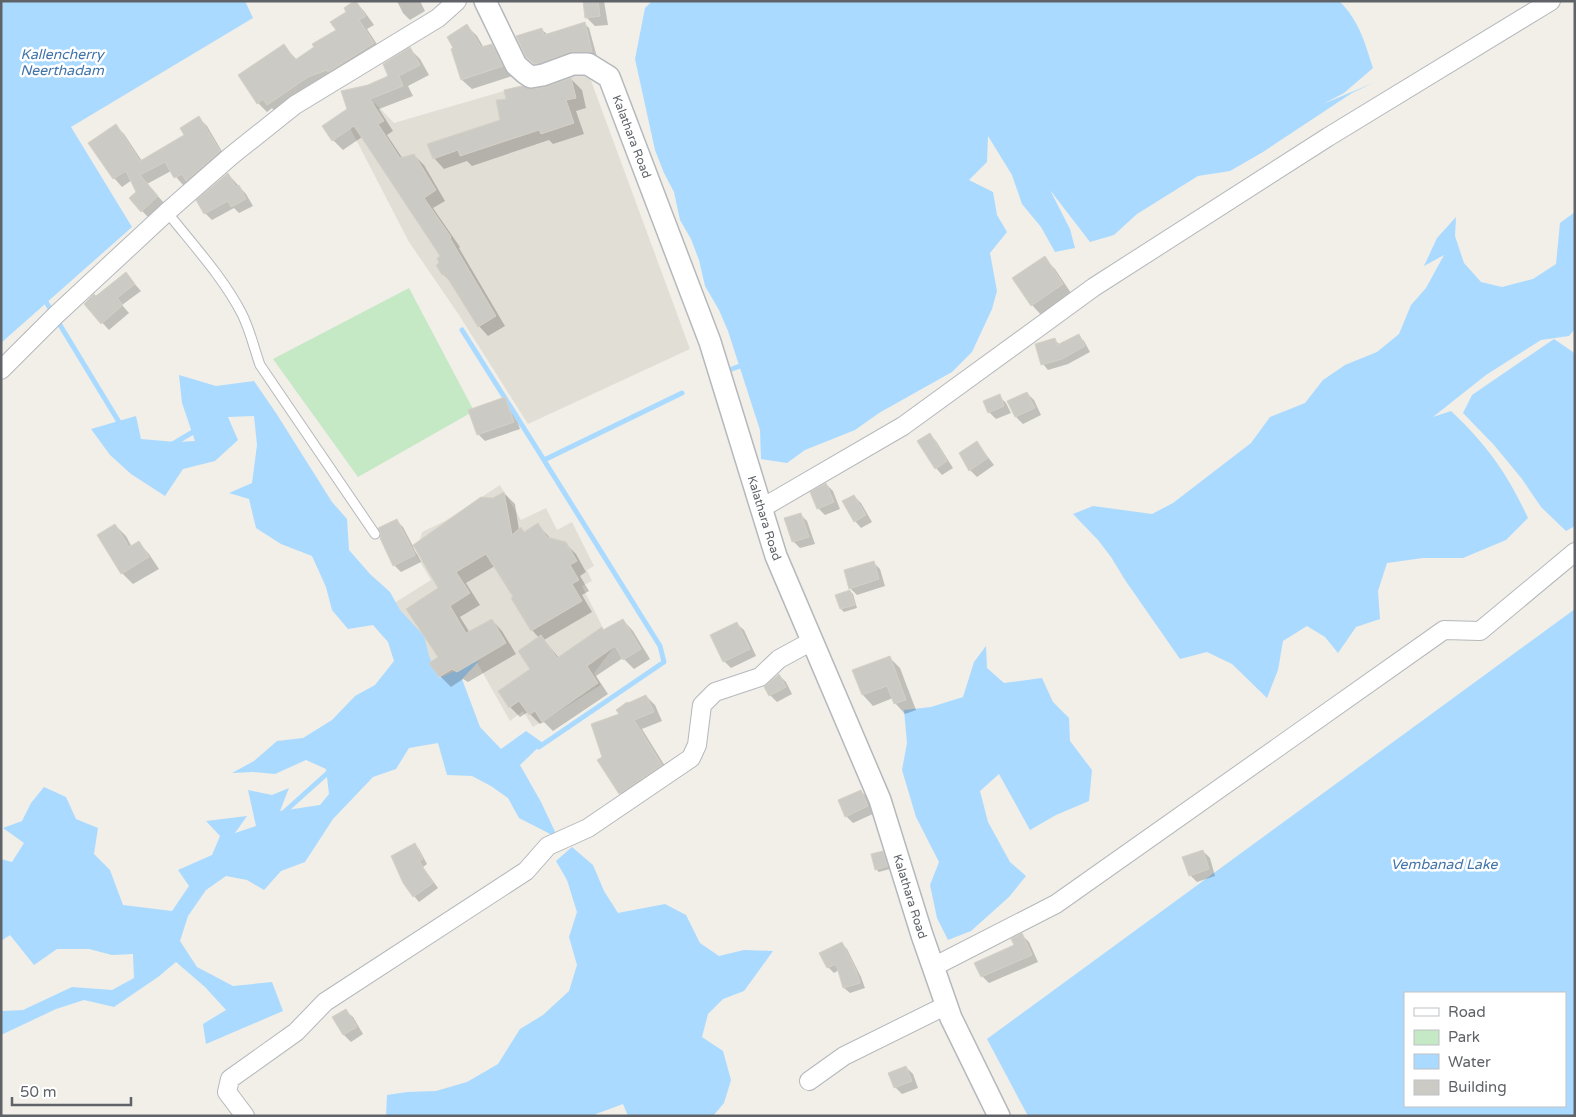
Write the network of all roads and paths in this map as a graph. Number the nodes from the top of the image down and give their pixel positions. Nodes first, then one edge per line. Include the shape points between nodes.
1 (457, 1) edge
2 (485, 1) edge
3 (1551, 1) edge
4 (167, 212) junction
5 (1, 370) edge
6 (762, 508) junction
7 (375, 534) dead end
8 (1575, 552) edge
9 (812, 641) junction
10 (933, 967) junction
11 (947, 1005) junction
12 (809, 1080) dead end
13 (245, 1116) edge
14 (999, 1116) edge

1 - 4 street via 438,18 295,105
2 - 6 street, Kalathara Road via 516,65 525,73 543,75 573,64 588,64 610,77 710,342
3 - 6 street via 1328,137 1094,287 903,426
4 - 5 street
4 - 7 lane via 219,277 242,314 260,365
6 - 9 street, Kalathara Road via 776,556
8 - 10 street via 1480,631 1444,630 1056,904
9 - 10 street, Kalathara Road via 880,800
9 - 13 street via 779,659 760,677 715,692 702,705 697,745 691,758 588,828 548,846 526,871 325,1002 296,1032 230,1079 227,1092
10 - 11 street, Kalathara Road
11 - 12 street via 844,1056
11 - 14 street, Kalathara Road

